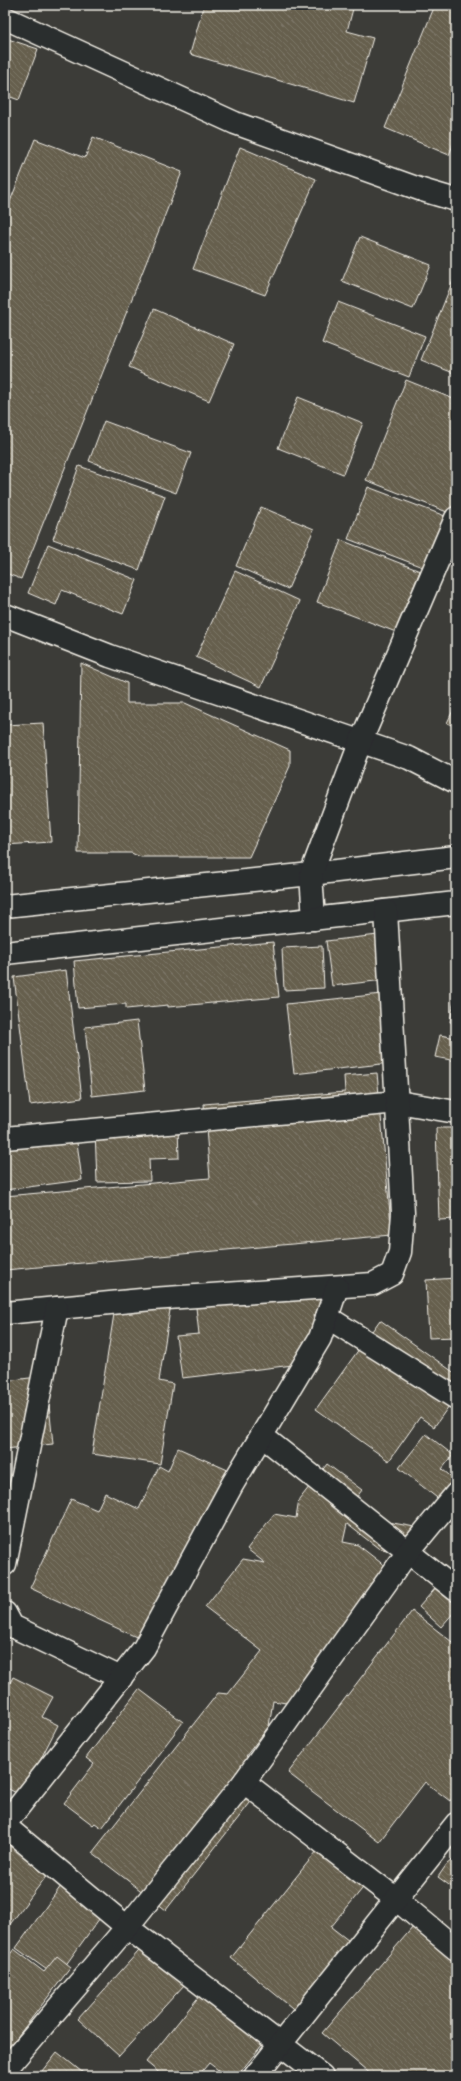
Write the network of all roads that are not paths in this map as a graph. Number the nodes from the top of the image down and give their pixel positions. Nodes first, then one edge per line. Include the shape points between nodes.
1 (5, 18) edge
2 (456, 200) edge
3 (456, 518) edge
4 (5, 616) edge
5 (360, 743) junction
6 (456, 782) edge
7 (456, 857) edge
8 (311, 874) junction
9 (456, 903) edge
10 (5, 906) edge
11 (386, 911) junction
12 (314, 919) junction
13 (5, 953) edge
14 (398, 1102) junction
15 (456, 1112) edge
16 (5, 1138) edge
17 (337, 1287) junction
18 (57, 1308) junction
19 (5, 1313) edge
20 (327, 1317) junction
21 (456, 1398) edge
22 (262, 1436) junction
23 (14, 1480) edge
24 (456, 1494) edge
25 (408, 1552) junction
26 (5, 1564) edge
27 (456, 1590) edge
28 (5, 1613) edge
29 (121, 1678) junction
30 (244, 1782) junction
31 (456, 1824) edge
32 (5, 1825) edge
33 (396, 1899) junction
34 (127, 1926) junction
35 (456, 1949) edge
36 (279, 2043) junction
37 (5, 2070) edge
38 (255, 2076) edge
39 (322, 2076) edge

1 - 2 street via 234,123
3 - 5 street
4 - 5 street via 110,656
5 - 6 street via 409,758
5 - 8 street
7 - 8 street
8 - 10 street
8 - 12 street
9 - 11 street
11 - 12 street
11 - 14 street
12 - 13 street
14 - 15 street
14 - 16 street
14 - 17 street via 403,1213 400,1252 392,1274 373,1284
17 - 18 street
17 - 20 street
18 - 19 street
18 - 23 street
20 - 21 street
20 - 22 street via 320,1338
22 - 25 street
22 - 29 street via 232,1485 144,1648
23 - 26 street
24 - 25 street
25 - 27 street
25 - 30 street
28 - 29 street via 12,1626
29 - 32 street
30 - 33 street
30 - 34 street
31 - 33 street
32 - 34 street
33 - 35 street
33 - 36 street
34 - 36 street
34 - 37 street
36 - 38 street
36 - 39 street

